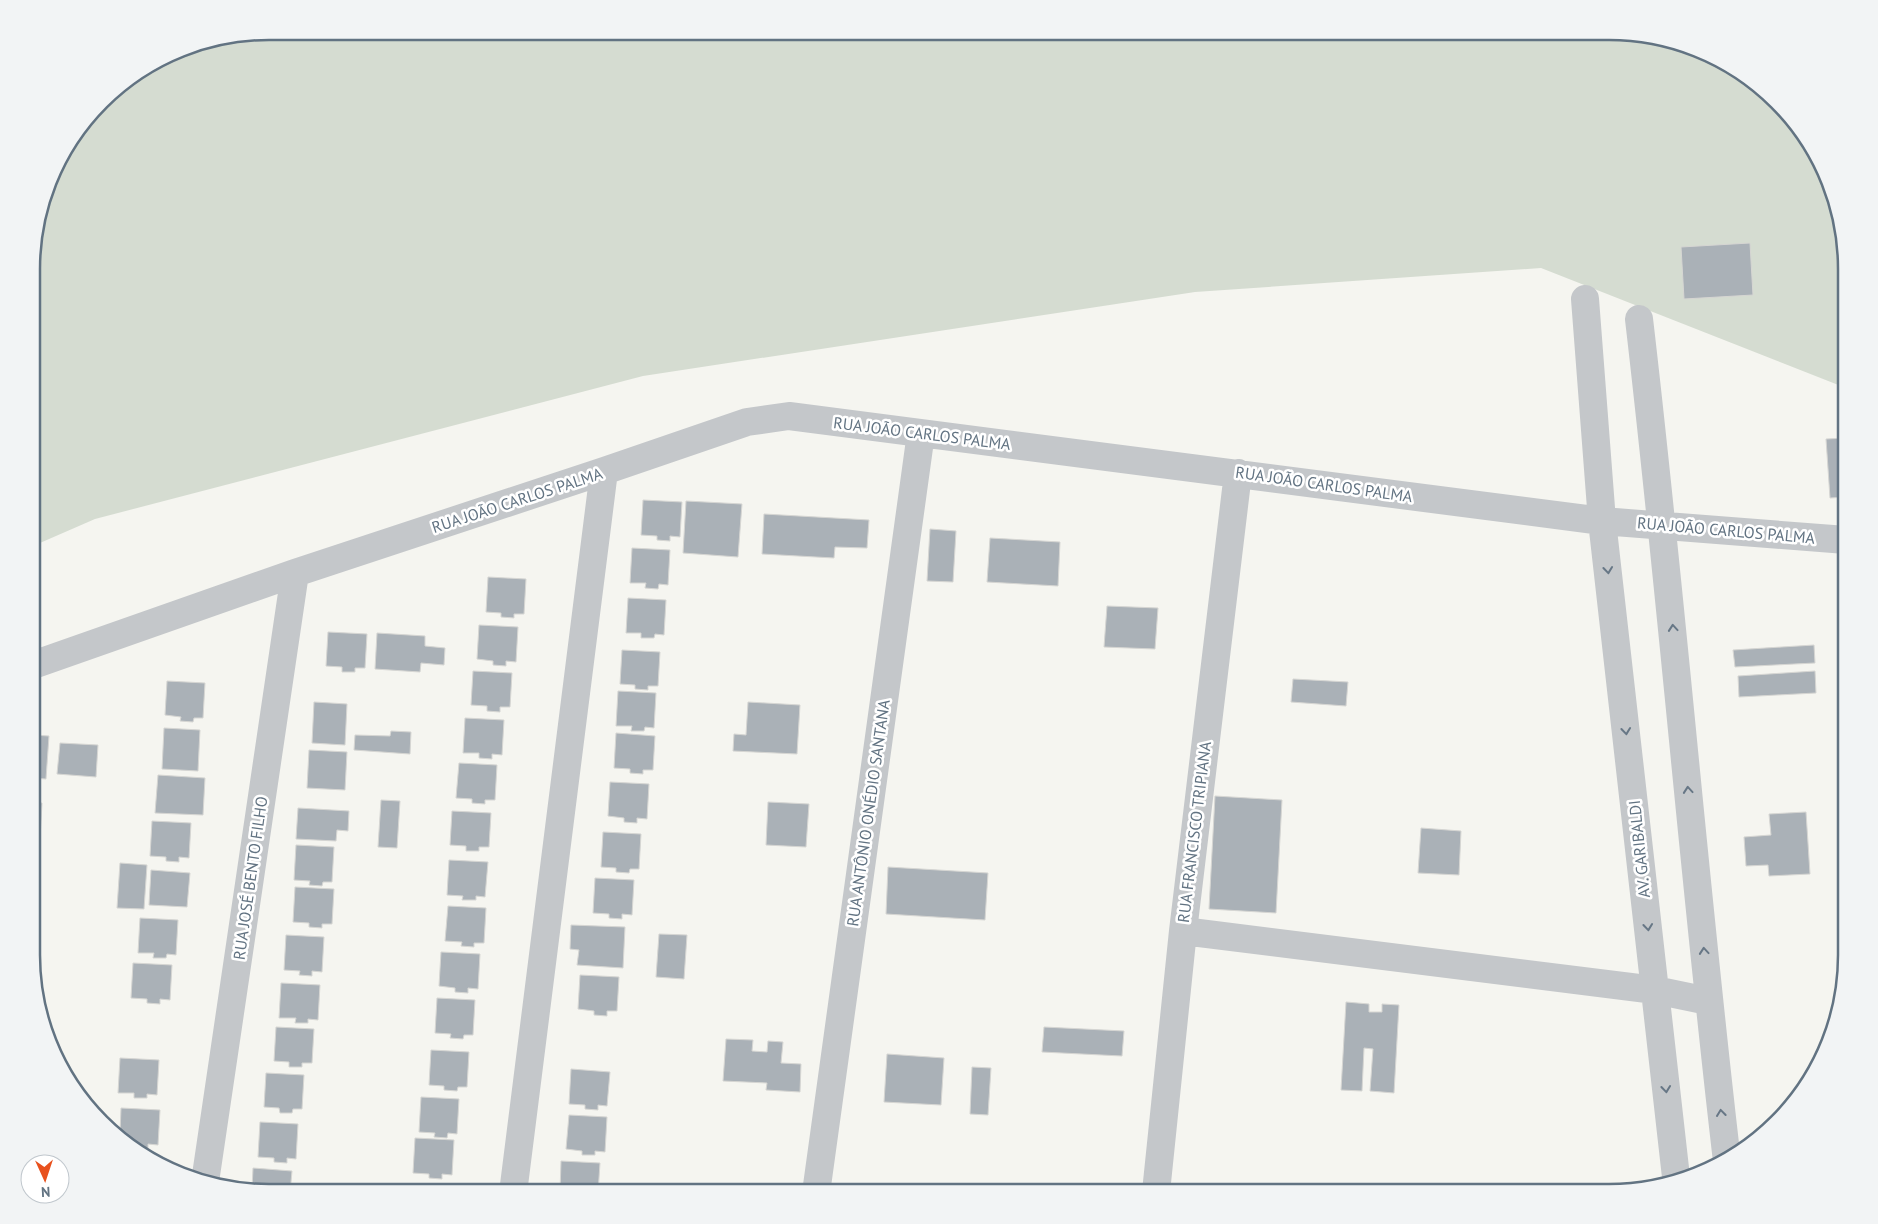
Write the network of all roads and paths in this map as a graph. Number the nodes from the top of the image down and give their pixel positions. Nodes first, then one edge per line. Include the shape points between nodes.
1 (1584, 298) dead end
2 (1639, 319) dead end
3 (921, 433) junction
4 (604, 472) junction
5 (1238, 473) junction
6 (1602, 521) junction
7 (1663, 524) junction
8 (1838, 539) edge
9 (295, 573) junction
10 (40, 663) edge
11 (1182, 930) junction
12 (1655, 990) junction
13 (1708, 1001) junction
14 (1726, 1152) edge
15 (1676, 1174) edge
16 (207, 1175) edge
17 (514, 1184) edge
18 (817, 1184) edge
19 (1157, 1184) edge

1 - 6 street, AV. GARIBALDI
2 - 7 street
3 - 4 street, RUA JOÃO CARLOS PALMA via 789,416 747,422
3 - 5 street, RUA JOÃO CARLOS PALMA
3 - 18 street, RUA ANTÔNIO ONÉDIO SANTANA
4 - 9 street, RUA JOÃO CARLOS PALMA
4 - 17 street
5 - 6 street, RUA JOÃO CARLOS PALMA
5 - 11 street, RUA FRANCISCO TRIPIANA
6 - 7 street, RUA JOÃO CARLOS PALMA
6 -> 12 street, AV. GARIBALDI
7 - 8 street, RUA JOÃO CARLOS PALMA
13 -> 7 street
9 - 10 street, RUA JOÃO CARLOS PALMA
9 - 16 street, RUA JOSÉ BENTO FILHO
11 - 12 street
11 - 19 street, RUA FRANCISCO TRIPIANA
12 - 13 street
12 -> 15 street, AV. GARIBALDI
14 -> 13 street

